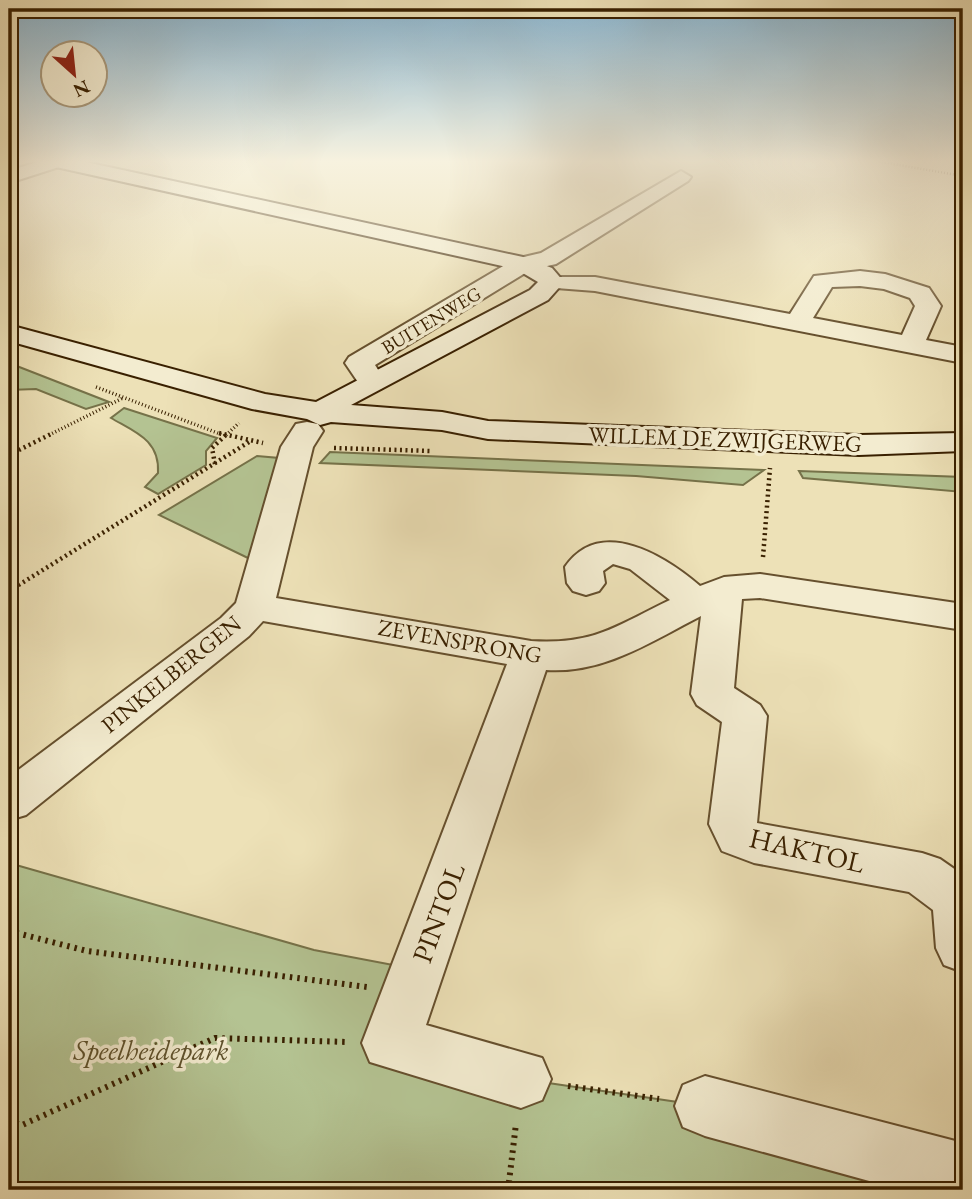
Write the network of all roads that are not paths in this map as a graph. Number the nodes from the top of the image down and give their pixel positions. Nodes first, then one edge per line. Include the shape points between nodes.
1 (310, 217) edge
2 (616, 217) edge
3 (523, 264) junction
4 (552, 282) junction
5 (798, 321) junction
6 (9, 333) edge
7 (911, 344) junction
8 (963, 355) edge
9 (372, 382) junction
10 (315, 422) junction
11 (963, 442) edge
12 (586, 583) dead end
13 (727, 592) junction
14 (254, 607) junction
15 (963, 617) edge
16 (531, 655) junction
17 (9, 802) edge
18 (963, 948) edge
19 (521, 1079) road end
20 (705, 1106) road end
21 (963, 1175) edge

1 - 3 street
2 - 3 street via 548,259
3 - 4 street
3 - 9 street, BUITENWEG via 359,363
4 - 5 street via 595,284
4 - 9 street, BUITENWEG via 539,295
5 - 7 street
5 - 7 street via 823,281 875,279 920,293 928,306
6 - 10 street, WILLEM DE ZWIJGERWEG via 64,350 205,415 237,424
7 - 8 street
9 - 10 street, BUITENWEG via 330,404
10 - 11 street, WILLEM DE ZWIJGERWEG via 438,438 488,430 859,445
10 - 14 street, PINKELBERGEN via 297,446
12 - 13 street via 584,567 596,555 617,552
13 - 15 street
13 - 16 street, ZEVENSPRONG via 598,652
13 - 18 street, HAKTOL via 712,694 745,716 733,824 739,837 922,874 958,900
14 - 16 street, ZEVENSPRONG
14 - 17 street, PINKELBERGEN via 235,627
16 - 19 street, PINTOL via 391,1044
20 - 21 street

